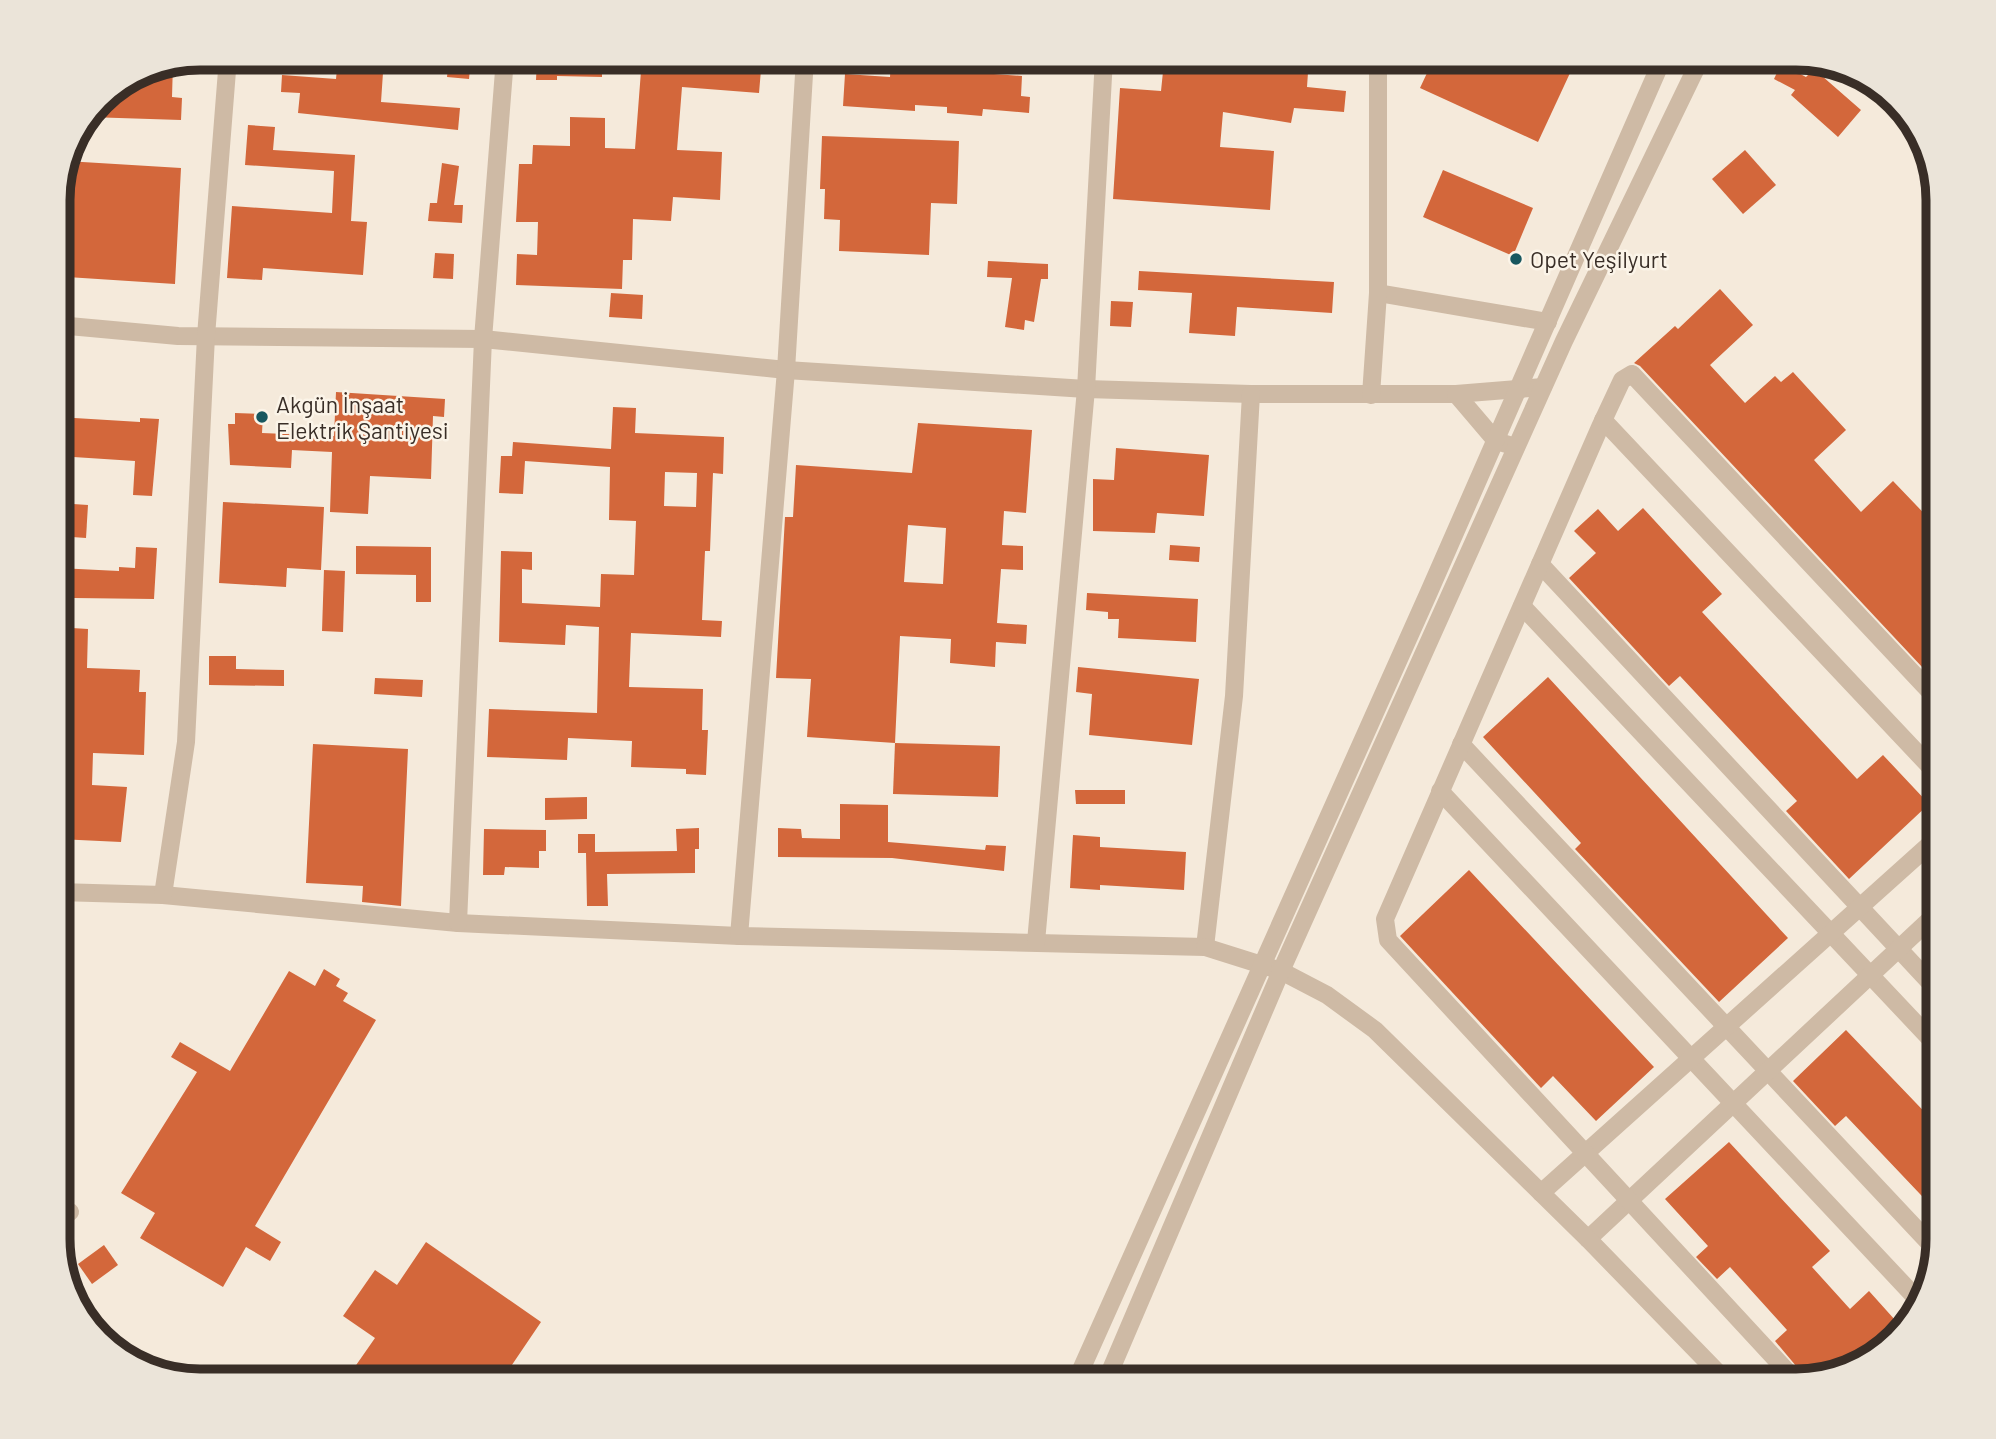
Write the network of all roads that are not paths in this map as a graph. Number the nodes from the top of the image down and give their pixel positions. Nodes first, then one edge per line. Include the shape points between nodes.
1 (227, 70) edge
2 (504, 70) edge
3 (804, 70) edge
4 (1103, 70) edge
5 (1378, 70) edge
6 (1658, 70) edge
7 (1695, 70) edge
8 (1378, 293) junction
9 (1548, 322) junction
10 (70, 326) edge
11 (206, 336) junction
12 (483, 339) junction
13 (786, 370) junction
14 (1543, 387) junction
15 (1519, 388) junction
16 (1086, 389) junction
17 (1251, 394) junction
18 (1456, 394) junction
19 (1371, 395) junction
20 (1603, 420) junction
21 (1496, 441) junction
22 (1516, 447) junction
23 (1540, 564) junction
24 (1522, 606) junction
25 (1926, 687) edge
26 (1461, 744) junction
27 (1926, 762) edge
28 (1440, 791) junction
29 (1926, 848) edge
30 (70, 892) edge
31 (163, 895) junction
32 (1860, 907) junction
33 (458, 923) junction
34 (1926, 923) edge
35 (1831, 933) junction
36 (739, 936) junction
37 (1036, 942) junction
38 (1205, 947) junction
39 (1899, 949) junction
40 (1262, 965) junction
41 (1281, 971) junction
42 (1871, 975) junction
43 (1926, 978) edge
44 (1726, 1027) junction
45 (1926, 1034) edge
46 (1691, 1058) junction
47 (1768, 1071) junction
48 (1733, 1103) junction
49 (1585, 1153) junction
50 (1541, 1193) junction
51 (1629, 1200) junction
52 (1926, 1238) edge
53 (1588, 1239) junction
54 (1913, 1296) edge
55 (1081, 1369) edge
56 (1111, 1369) edge
57 (1714, 1369) edge
58 (1785, 1369) edge

1 - 11 street
2 - 12 street
3 - 13 street
4 - 16 street
5 - 8 street
6 - 9 street
7 - 14 street
8 - 9 street
8 - 19 street
9 - 15 street
10 - 11 street
11 - 12 street
11 - 31 street via 186,742
12 - 13 street
12 - 33 street
13 - 16 street
13 - 36 street
14 - 15 street
14 - 22 street
15 - 18 street
15 - 21 street
16 - 17 street
16 - 37 street
17 - 19 street
17 - 38 street via 1234,696
18 - 19 street
18 - 21 street
20 - 23 street
20 - 25 street via 1622,380 1632,374
20 - 27 street
21 - 22 street
21 - 40 street
22 - 41 street
23 - 24 street
23 - 32 street
24 - 26 street
24 - 35 street
26 - 28 street
26 - 44 street
28 - 46 street
28 - 49 street via 1385,919 1388,940
29 - 32 street
30 - 31 street
31 - 33 street
32 - 35 street
32 - 39 street
33 - 36 street
34 - 39 street
35 - 42 street
35 - 44 street
36 - 37 street
37 - 38 street
38 - 40 street
39 - 42 street
39 - 43 street
40 - 41 street
40 - 55 street
41 - 50 street via 1327,995 1375,1030
41 - 56 street
42 - 45 street
42 - 47 street
44 - 46 street
44 - 47 street
46 - 48 street
46 - 49 street
47 - 48 street
47 - 52 street
48 - 51 street
48 - 54 street
49 - 50 street
49 - 51 street
50 - 53 street
51 - 53 street
51 - 58 street
53 - 57 street

